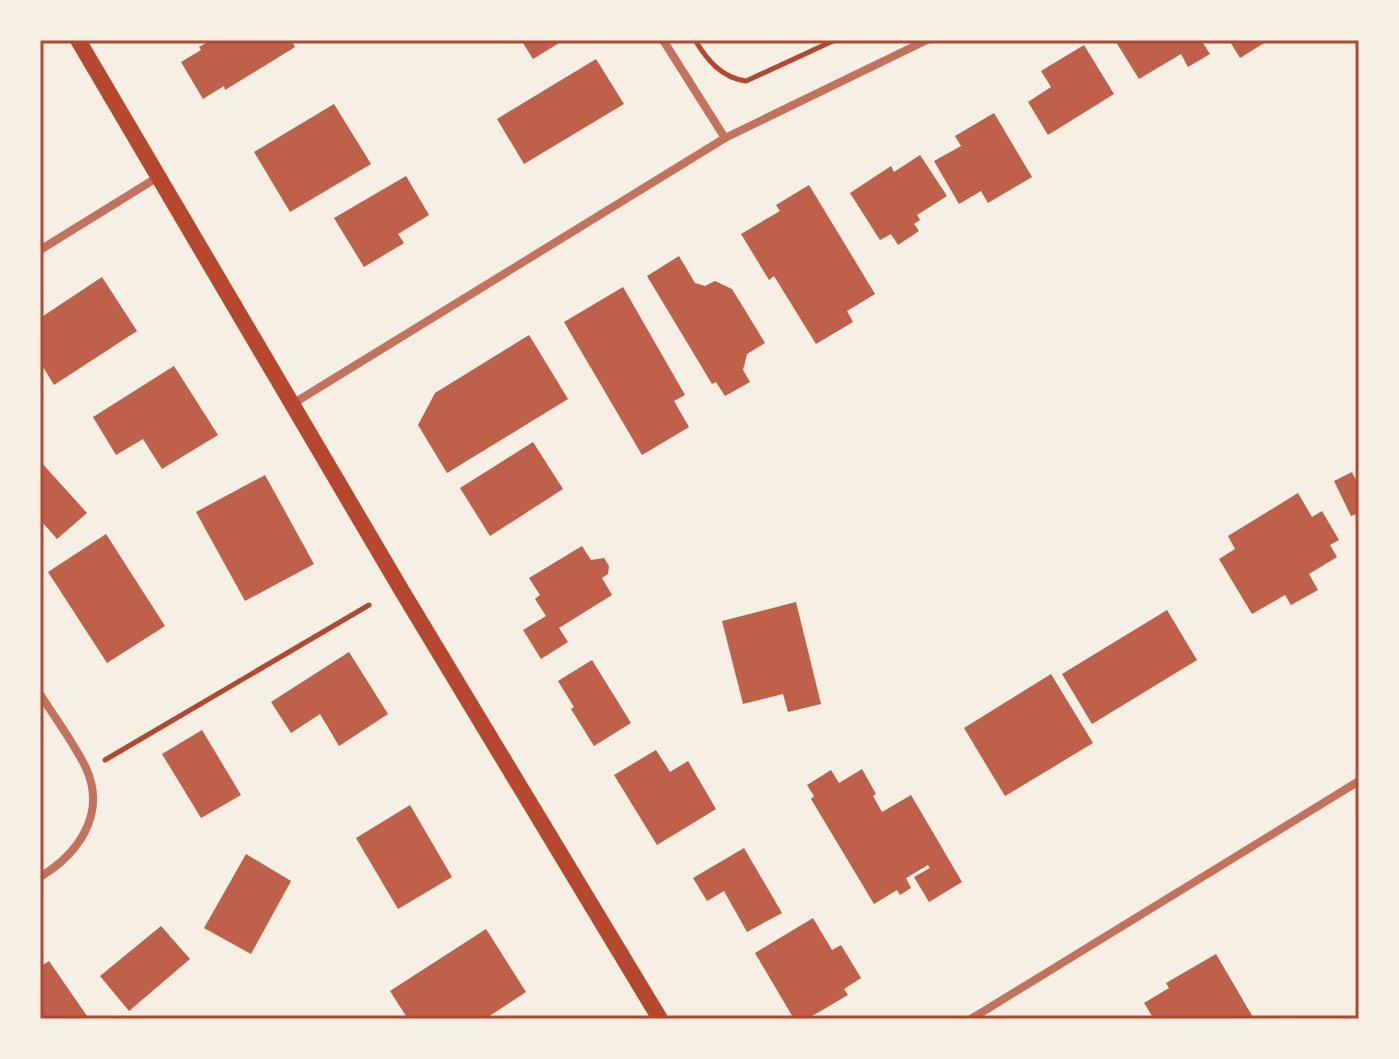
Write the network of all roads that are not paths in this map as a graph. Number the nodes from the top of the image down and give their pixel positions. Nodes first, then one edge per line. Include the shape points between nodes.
1 (78, 40) edge
2 (663, 40) edge
3 (927, 40) edge
4 (725, 138) junction
5 (160, 177) junction
6 (40, 250) edge
7 (294, 403) junction
8 (40, 694) edge
9 (1359, 781) edge
10 (40, 877) edge
11 (660, 1019) edge
12 (971, 1019) edge

1 - 5 main road
2 - 4 street
3 - 4 street
4 - 7 street
5 - 6 street
5 - 7 main road
7 - 11 main road
8 - 10 street via 87,770 93,806 85,836 60,865
9 - 12 street

